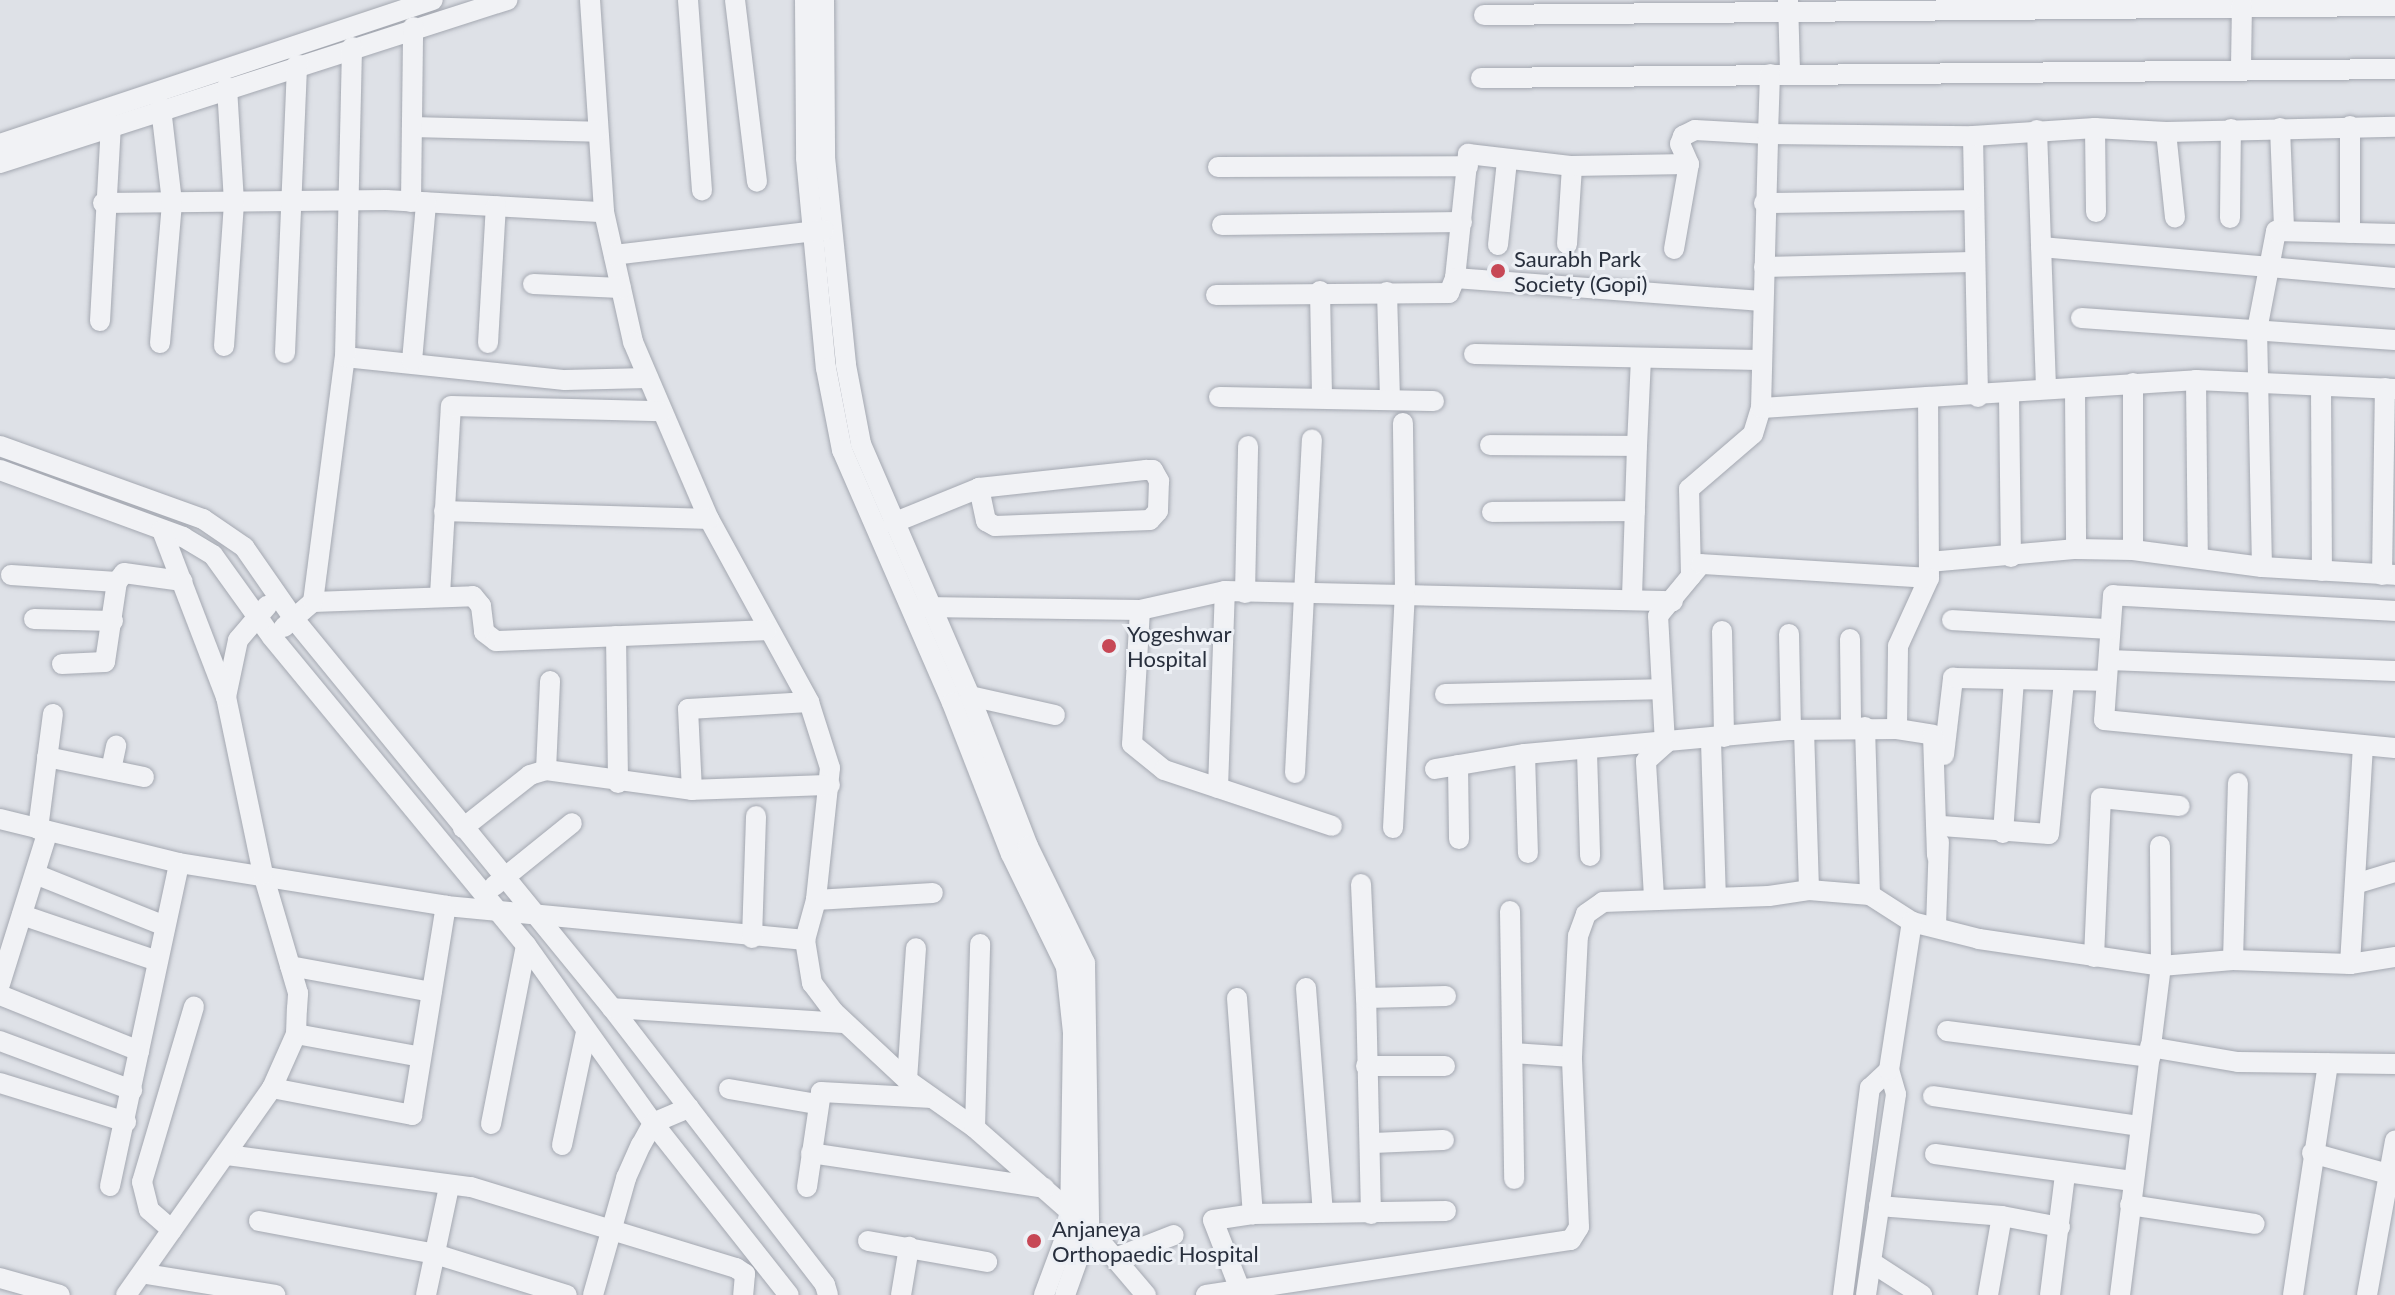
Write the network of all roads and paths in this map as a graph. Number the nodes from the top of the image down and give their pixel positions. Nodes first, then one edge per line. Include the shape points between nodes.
1 (433, 0) edge
2 (507, 0) edge
3 (688, 0) edge
4 (735, 0) edge
5 (805, 0) edge
6 (824, 0) edge
7 (595, 2) edge
8 (2242, 5) junction
9 (1788, 6) edge
10 (2395, 6) edge
11 (1484, 15) dead end
12 (413, 27) junction
13 (352, 47) junction
14 (297, 64) junction
15 (2241, 67) junction
16 (2395, 69) edge
17 (1780, 74) junction
18 (1481, 78) dead end
19 (227, 87) junction
20 (161, 108) junction
21 (111, 125) junction
22 (2350, 126) junction
23 (412, 127) junction
24 (2395, 127) edge
25 (2095, 128) junction
26 (2280, 128) junction
27 (2231, 129) junction
28 (2037, 130) junction
29 (597, 132) junction
30 (2166, 132) junction
31 (1768, 134) junction
32 (1973, 136) junction
33 (0, 144) edge
34 (1507, 161) junction
35 (0, 163) edge
36 (1689, 164) junction
37 (1468, 166) junction
38 (1572, 166) junction
39 (1218, 167) dead end
40 (757, 182) dead end
41 (702, 190) dead end
42 (1972, 200) junction
43 (351, 201) junction
44 (172, 202) junction
45 (234, 202) junction
46 (292, 202) junction
47 (418, 202) junction
48 (103, 203) junction
49 (1764, 203) junction
50 (496, 206) junction
51 (604, 212) junction
52 (2096, 212) dead end
53 (2175, 218) dead end
54 (2230, 218) dead end
55 (1462, 222) junction
56 (1222, 225) dead end
57 (2284, 229) junction
58 (822, 231) junction
59 (2350, 233) junction
60 (2395, 234) edge
61 (1567, 244) dead end
62 (1498, 245) dead end
63 (2041, 247) junction
64 (1674, 249) dead end
65 (614, 255) junction
66 (1972, 262) junction
67 (1764, 267) junction
68 (2269, 268) junction
69 (1455, 278) junction
70 (2395, 278) edge
71 (533, 284) dead end
72 (621, 288) junction
73 (1320, 291) junction
74 (1387, 292) junction
75 (1216, 295) dead end
76 (1762, 301) junction
77 (2081, 318) dead end
78 (100, 321) dead end
79 (2257, 330) junction
80 (2395, 340) edge
81 (160, 343) dead end
82 (488, 343) dead end
83 (224, 346) dead end
84 (285, 353) dead end
85 (1474, 354) dead end
86 (345, 357) junction
87 (1641, 359) junction
88 (1760, 360) junction
89 (412, 361) junction
90 (648, 378) junction
91 (2196, 380) junction
92 (2133, 383) junction
93 (2260, 383) junction
94 (2321, 387) junction
95 (2390, 388) edge
96 (2046, 389) junction
97 (2075, 389) junction
98 (2009, 395) junction
99 (1219, 397) dead end
100 (1322, 397) junction
101 (1928, 397) junction
102 (1978, 397) junction
103 (1390, 400) junction
104 (1434, 401) dead end
105 (1761, 408) junction
106 (662, 411) junction
107 (1403, 423) dead end
108 (1312, 439) dead end
109 (1490, 445) dead end
110 (0, 446) edge
111 (1248, 446) dead end
112 (1637, 446) junction
113 (0, 470) edge
114 (979, 488) junction
115 (444, 511) junction
116 (1635, 511) junction
117 (1492, 512) dead end
118 (709, 519) junction
119 (893, 523) junction
120 (162, 530) junction
121 (2076, 549) junction
122 (2133, 550) junction
123 (2011, 557) junction
124 (2198, 558) junction
125 (2262, 567) junction
126 (1929, 570) junction
127 (2322, 571) junction
128 (11, 575) dead end
129 (2389, 575) edge
130 (1691, 576) junction
131 (182, 581) junction
132 (117, 582) junction
133 (1235, 592) junction
134 (1405, 592) junction
135 (440, 595) junction
136 (1303, 595) junction
137 (278, 596) junction
138 (1632, 599) junction
139 (1673, 601) junction
140 (313, 602) junction
141 (912, 607) junction
142 (933, 607) junction
143 (1140, 610) junction
144 (2395, 611) edge
145 (258, 613) junction
146 (34, 619) dead end
147 (294, 619) junction
148 (1952, 620) dead end
149 (113, 621) junction
150 (2109, 629) junction
151 (767, 630) junction
152 (1722, 631) dead end
153 (1789, 634) dead end
154 (616, 636) junction
155 (272, 637) junction
156 (1850, 639) dead end
157 (2109, 660) junction
158 (62, 664) dead end
159 (2395, 671) edge
160 (2014, 680) junction
161 (550, 681) dead end
162 (2064, 681) junction
163 (2104, 681) junction
164 (1659, 689) junction
165 (1445, 694) dead end
166 (970, 696) junction
167 (226, 697) junction
168 (809, 702) junction
169 (53, 714) dead end
170 (1055, 715) dead end
171 (1858, 727) junction
172 (1897, 729) junction
173 (1798, 730) junction
174 (1939, 736) junction
175 (1718, 739) junction
176 (1665, 744) junction
177 (116, 746) dead end
178 (2363, 748) junction
179 (2395, 748) edge
180 (1587, 752) junction
181 (1525, 754) junction
182 (47, 757) junction
183 (1458, 765) junction
184 (1435, 769) dead end
185 (111, 770) junction
186 (546, 770) junction
187 (1295, 773) dead end
188 (144, 777) dead end
189 (618, 783) junction
190 (2238, 783) dead end
191 (830, 785) junction
192 (1218, 788) junction
193 (692, 790) junction
194 (2180, 806) dead end
195 (756, 816) dead end
196 (0, 819) edge
197 (572, 823) dead end
198 (1332, 826) dead end
199 (1942, 826) junction
200 (463, 828) junction
201 (1393, 828) dead end
202 (43, 830) junction
203 (2003, 833) junction
204 (1459, 839) dead end
205 (2160, 846) dead end
206 (1528, 853) dead end
207 (1590, 856) dead end
208 (1937, 856) junction
209 (179, 863) junction
210 (2395, 872) edge
211 (35, 874) junction
212 (263, 874) junction
213 (503, 879) junction
214 (1035, 882) junction
215 (1361, 884) dead end
216 (2355, 884) junction
217 (1809, 890) junction
218 (933, 893) dead end
219 (1870, 895) junction
220 (1716, 896) junction
221 (1654, 897) junction
222 (816, 900) junction
223 (489, 902) junction
224 (446, 906) junction
225 (1510, 911) dead end
226 (536, 914) junction
227 (22, 915) junction
228 (1912, 922) junction
229 (165, 926) junction
230 (1936, 926) junction
231 (752, 938) junction
232 (805, 940) junction
233 (980, 944) dead end
234 (526, 945) junction
235 (916, 948) dead end
236 (2094, 957) junction
237 (2395, 957) edge
238 (2233, 960) junction
239 (157, 961) junction
240 (2350, 964) junction
241 (290, 966) junction
242 (2161, 966) junction
243 (0, 984) edge
244 (1306, 988) dead end
245 (432, 992) junction
246 (0, 995) edge
247 (1446, 996) dead end
248 (1237, 998) dead end
249 (1366, 998) junction
250 (194, 1007) dead end
251 (612, 1008) junction
252 (845, 1023) junction
253 (1947, 1031) dead end
254 (586, 1032) junction
255 (296, 1034) junction
256 (0, 1041) edge
257 (139, 1051) junction
258 (2150, 1052) junction
259 (1513, 1053) junction
260 (421, 1057) junction
261 (1572, 1057) junction
262 (2328, 1064) junction
263 (2395, 1064) edge
264 (1366, 1066) junction
265 (1445, 1066) dead end
266 (1889, 1070) junction
267 (907, 1080) junction
268 (0, 1083) edge
269 (272, 1088) junction
270 (729, 1089) dead end
271 (132, 1090) junction
272 (1933, 1096) dead end
273 (934, 1099) junction
274 (816, 1104) junction
275 (689, 1108) junction
276 (126, 1122) junction
277 (653, 1123) junction
278 (491, 1124) dead end
279 (2139, 1126) junction
280 (975, 1128) junction
281 (1444, 1140) dead end
282 (2395, 1141) edge
283 (1372, 1143) junction
284 (562, 1145) dead end
285 (811, 1153) junction
286 (2312, 1153) junction
287 (1935, 1154) dead end
288 (227, 1155) junction
289 (2065, 1174) junction
290 (2391, 1175) edge
291 (1514, 1179) dead end
292 (2132, 1181) junction
293 (110, 1186) dead end
294 (449, 1187) junction
295 (807, 1187) dead end
296 (1044, 1188) junction
297 (2130, 1205) junction
298 (1879, 1206) junction
299 (1071, 1211) junction
300 (1446, 1211) dead end
301 (1323, 1212) junction
302 (1253, 1214) junction
303 (1371, 1214) junction
304 (2002, 1216) junction
305 (259, 1221) dead end
306 (2255, 1224) dead end
307 (2060, 1227) junction
308 (1089, 1228) junction
309 (172, 1230) junction
310 (613, 1231) junction
311 (1174, 1235) dead end
312 (868, 1241) dead end
313 (909, 1247) junction
314 (435, 1254) junction
315 (1115, 1258) junction
316 (987, 1262) dead end
317 (1871, 1262) junction
318 (146, 1274) junction
319 (0, 1278) edge
320 (1241, 1292) junction
321 (60, 1295) edge
322 (126, 1295) edge
323 (275, 1295) edge
324 (426, 1295) edge
325 (567, 1295) edge
326 (593, 1295) edge
327 (743, 1295) edge
328 (789, 1295) edge
329 (828, 1295) edge
330 (901, 1295) edge
331 (1044, 1295) edge
332 (1065, 1295) edge
333 (1146, 1295) edge
334 (1206, 1295) edge
335 (1843, 1295) edge
336 (1866, 1295) edge
337 (1922, 1295) edge
338 (1988, 1295) edge
339 (2050, 1295) edge
340 (2120, 1295) edge
341 (2293, 1295) edge
342 (2367, 1295) edge

1 - 33 street
2 - 12 street
3 - 41 street
4 - 40 street
5 - 58 street
6 - 58 street
7 - 29 street
8 - 9 street
8 - 10 street
8 - 15 street
9 - 11 street
9 - 17 street
12 - 13 street
12 - 23 street
13 - 14 street
13 - 43 street
14 - 19 street
14 - 46 street
15 - 16 street
15 - 17 street
17 - 18 street
17 - 31 street
19 - 20 street
19 - 45 street
20 - 21 street
20 - 44 street
21 - 35 street
21 - 48 street
22 - 24 street
22 - 26 street
22 - 59 street
23 - 29 street
23 - 47 street
25 - 28 street
25 - 30 street
25 - 52 street
26 - 27 street
26 - 57 street
27 - 30 street
27 - 54 street
28 - 32 street
28 - 63 street
29 - 51 street
30 - 53 street
31 - 32 street
31 - 36 street via 1688,131 1680,144
31 - 49 street
32 - 42 street
34 - 37 street via 1468,154
34 - 38 street
34 - 62 street
36 - 38 street
36 - 64 street
37 - 39 street
37 - 55 street
38 - 61 street
42 - 49 street
42 - 66 street
43 - 46 street
43 - 47 street
43 - 86 street
44 - 45 street
44 - 48 street
44 - 81 street
45 - 46 street
45 - 83 street
46 - 84 street
47 - 50 street
47 - 89 street
48 - 78 street
49 - 67 street
50 - 51 street
50 - 82 street
51 - 65 street
55 - 56 street
55 - 69 street
57 - 59 street
57 - 68 street via 2276,231
58 - 65 street
58 - 119 street via 851,405
58 - 141 street via 826,368 842,450
59 - 60 street
63 - 68 street
63 - 96 street
65 - 72 street
66 - 67 street
66 - 102 street
67 - 76 street
68 - 70 street
68 - 79 street
69 - 74 street via 1449,293
69 - 76 street
71 - 72 street
72 - 90 street via 633,342
73 - 74 street
73 - 75 street
73 - 100 street
74 - 103 street
76 - 88 street
77 - 79 street
79 - 80 street
79 - 93 street
85 - 87 street
86 - 89 street
86 - 140 street
87 - 88 street
87 - 112 street
88 - 105 street
89 - 90 street via 565,380
90 - 106 street
91 - 92 street
91 - 93 street
91 - 124 street
92 - 97 street
92 - 122 street
93 - 94 street
93 - 125 street
94 - 95 street
94 - 127 street
95 - 129 street
96 - 97 street
96 - 98 street
97 - 121 street
98 - 102 street
98 - 123 street
99 - 100 street
100 - 103 street
101 - 102 street
101 - 105 street
101 - 126 street
103 - 104 street
105 - 130 street via 1753,434 1689,489
106 - 115 street via 451,406
106 - 118 street
107 - 134 street
108 - 136 street
109 - 112 street
110 - 137 street via 214,523 244,547
111 - 133 street
112 - 116 street
113 - 120 street
114 - 114 street via 986,521 995,526 1150,520 1158,511 1159,481 1153,470
114 - 119 street
115 - 118 street
115 - 135 street
116 - 117 street
116 - 138 street
118 - 151 street
119 - 142 street
120 - 131 street
120 - 145 street via 213,555
121 - 122 street
121 - 123 street
122 - 124 street
123 - 126 street
124 - 125 street
125 - 127 street
126 - 130 street via 1701,564
126 - 172 street via 1898,646
127 - 129 street
128 - 132 street
130 - 139 street
131 - 132 street via 132,572
131 - 167 street
132 - 149 street
133 - 136 street
133 - 143 street
133 - 192 street
134 - 136 street
134 - 138 street
134 - 201 street
135 - 140 street
135 - 154 street via 479,599 489,640
136 - 187 street
137 - 145 street
137 - 147 street
138 - 139 street
139 - 164 street via 1658,616
140 - 147 street
141 - 142 street
141 - 214 street
142 - 143 street
142 - 166 street
143 - 192 street via 1132,744 1156,766
144 - 150 street via 2113,595
145 - 155 street
145 - 167 street via 238,640
146 - 149 street
147 - 155 street
147 - 200 street
148 - 150 street
149 - 158 street via 105,662
150 - 157 street
151 - 154 street
151 - 168 street
152 - 175 street
153 - 173 street
154 - 189 street
155 - 223 street
156 - 171 street
157 - 159 street
157 - 163 street
160 - 162 street
160 - 174 street via 1953,678
160 - 203 street
161 - 186 street
162 - 163 street
162 - 203 street via 2049,834
163 - 178 street via 2104,720
164 - 165 street
164 - 176 street
166 - 170 street
166 - 214 street
167 - 212 street
168 - 191 street via 830,768
168 - 193 street via 688,709
169 - 182 street
171 - 172 street
171 - 173 street
171 - 219 street
172 - 174 street
173 - 175 street
173 - 217 street
174 - 199 street
174 - 208 street
175 - 176 street
175 - 220 street
176 - 180 street
176 - 221 street via 1646,761
177 - 185 street
178 - 179 street
178 - 216 street
180 - 181 street
180 - 207 street
181 - 183 street
181 - 206 street
182 - 185 street
182 - 202 street
183 - 184 street
183 - 204 street
185 - 188 street
186 - 189 street
186 - 200 street via 530,775
189 - 193 street
190 - 238 street
191 - 193 street
191 - 222 street
192 - 198 street
194 - 236 street via 2101,798
195 - 231 street
196 - 202 street
197 - 213 street
199 - 203 street
199 - 208 street
200 - 213 street
202 - 209 street
202 - 211 street
205 - 242 street
208 - 230 street
209 - 212 street
209 - 229 street
210 - 216 street
211 - 227 street
211 - 229 street
212 - 224 street
212 - 241 street
213 - 223 street
213 - 226 street
214 - 299 street via 1066,967 1073,1033
214 - 308 street via 1085,963 1099,1034
215 - 249 street
216 - 240 street
217 - 219 street
217 - 220 street
218 - 222 street
219 - 228 street
220 - 221 street
221 - 261 street via 1592,906 1581,924
222 - 232 street
223 - 224 street
223 - 226 street
223 - 234 street
224 - 245 street
225 - 259 street
226 - 231 street
226 - 251 street
227 - 239 street
227 - 243 street
228 - 230 street
228 - 266 street
229 - 239 street
230 - 236 street via 1979,939
231 - 232 street
232 - 252 street via 812,983
233 - 280 street
234 - 254 street
234 - 278 street
235 - 267 street
236 - 242 street
237 - 240 street
238 - 240 street
238 - 242 street
239 - 257 street
241 - 245 street
241 - 255 street via 298,993
242 - 258 street
244 - 301 street
245 - 260 street
246 - 257 street
247 - 249 street
248 - 302 street
249 - 264 street
250 - 309 street via 142,1182 149,1210
251 - 252 street
251 - 275 street
252 - 267 street
253 - 258 street
254 - 277 street
254 - 284 street
255 - 260 street
255 - 269 street
256 - 271 street
257 - 271 street
258 - 262 street via 2238,1062
258 - 279 street
259 - 261 street
259 - 291 street
260 - 269 street via 412,1115
261 - 320 street via 1579,1227 1571,1240
262 - 263 street
262 - 286 street
264 - 265 street
264 - 283 street
266 - 298 street via 1896,1094
266 - 335 street via 1870,1088
267 - 273 street
268 - 276 street
269 - 288 street
270 - 274 street
271 - 276 street
272 - 279 street
273 - 274 street via 827,1092 817,1096
273 - 280 street
274 - 285 street
275 - 277 street
275 - 329 street
276 - 293 street
277 - 310 street via 626,1178
277 - 328 street
279 - 292 street
280 - 296 street
281 - 283 street
282 - 290 street
283 - 303 street
285 - 295 street
285 - 296 street
286 - 290 street
286 - 341 street
287 - 289 street
288 - 294 street
288 - 309 street
289 - 292 street
289 - 307 street
290 - 342 street
292 - 297 street
294 - 310 street via 471,1187
294 - 314 street
296 - 299 street
297 - 306 street
297 - 340 street
298 - 304 street
298 - 317 street
299 - 308 street
299 - 331 street via 1064,1252
300 - 303 street
301 - 302 street
301 - 303 street
302 - 320 street via 1213,1220
304 - 307 street
304 - 338 street
305 - 314 street
307 - 339 street
308 - 315 street
308 - 332 street
309 - 318 street
310 - 326 street
310 - 327 street via 736,1268 745,1274
311 - 315 street
312 - 313 street
313 - 316 street
313 - 330 street
314 - 324 street
314 - 325 street
315 - 333 street
317 - 336 street
317 - 337 street
318 - 322 street
318 - 323 street
319 - 321 street
320 - 334 street

